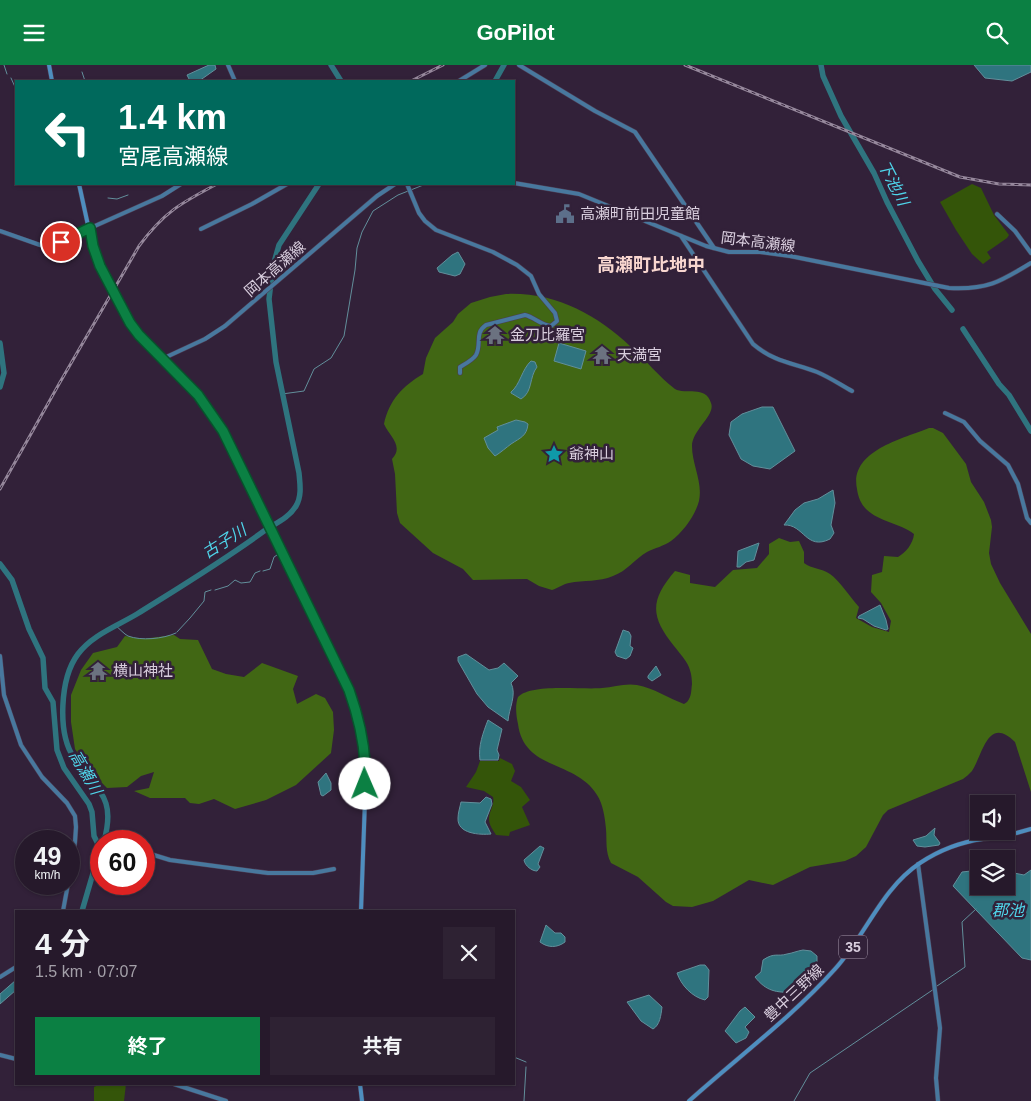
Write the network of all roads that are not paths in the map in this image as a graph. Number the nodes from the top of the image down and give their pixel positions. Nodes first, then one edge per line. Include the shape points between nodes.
1 (49, 65) edge
2 (228, 65) edge
3 (485, 65) edge
4 (519, 65) edge
5 (52, 80) edge
6 (235, 80) edge
7 (461, 80) edge
8 (515, 183) edge
9 (79, 185) edge
10 (179, 185) edge
11 (285, 185) edge
12 (394, 185) edge
13 (407, 185) edge
14 (997, 214) dead end
15 (90, 228) junction
16 (201, 229) dead end
17 (0, 231) edge
18 (680, 235) junction
19 (714, 249) junction
20 (1031, 253) edge
21 (1031, 263) edge
22 (162, 359) junction
23 (460, 373) dead end
24 (852, 391) dead end
25 (945, 413) dead end
26 (1031, 523) edge
27 (0, 657) edge
28 (1031, 829) edge
29 (76, 830) edge
30 (155, 855) edge
31 (918, 864) junction
32 (334, 869) dead end
33 (66, 895) edge
34 (63, 910) edge
35 (361, 910) edge
36 (15, 968) edge
37 (0, 977) edge
38 (0, 1055) edge
39 (15, 1059) edge
40 (177, 1085) edge
41 (360, 1085) edge
42 (226, 1101) edge
43 (362, 1101) edge
44 (689, 1101) edge
45 (938, 1101) edge

1 - 5 main road
2 - 6 street
3 - 7 street
4 - 19 street via 594,111 636,132
8 - 18 street, 岡本高瀬線 via 579,194
9 - 15 main road
10 - 15 street
11 - 16 street
12 - 22 street, 岡本高瀬線 via 225,326
13 - 23 street via 425,221 436,230 517,265 531,276 539,294 555,313 557,321 551,326 524,315 486,325 478,335 476,356 460,367
14 - 20 street
15 - 17 street via 50,246
15 - 22 main road, bridge via 100,266 124,310 139,335
18 - 19 street, 岡本高瀬線
18 - 24 street via 753,344 769,356 819,373
19 - 21 street, 岡本高瀬線 via 771,253 966,289 986,287
22 - 35 main road via 198,395 223,431 349,690 362,730 366,772
25 - 26 street via 964,422 1008,465
27 - 29 street via 4,695 21,745 42,777 67,803 75,816
28 - 31 main road, 豊中三野線 / 35 via 960,845
30 - 32 street via 268,873 312,873
31 - 44 main road, 豊中三野線 / 35 via 885,897 850,951 828,977
31 - 45 street via 940,1028 936,1078
33 - 34 street
36 - 37 street
38 - 39 street
40 - 42 street
41 - 43 main road

